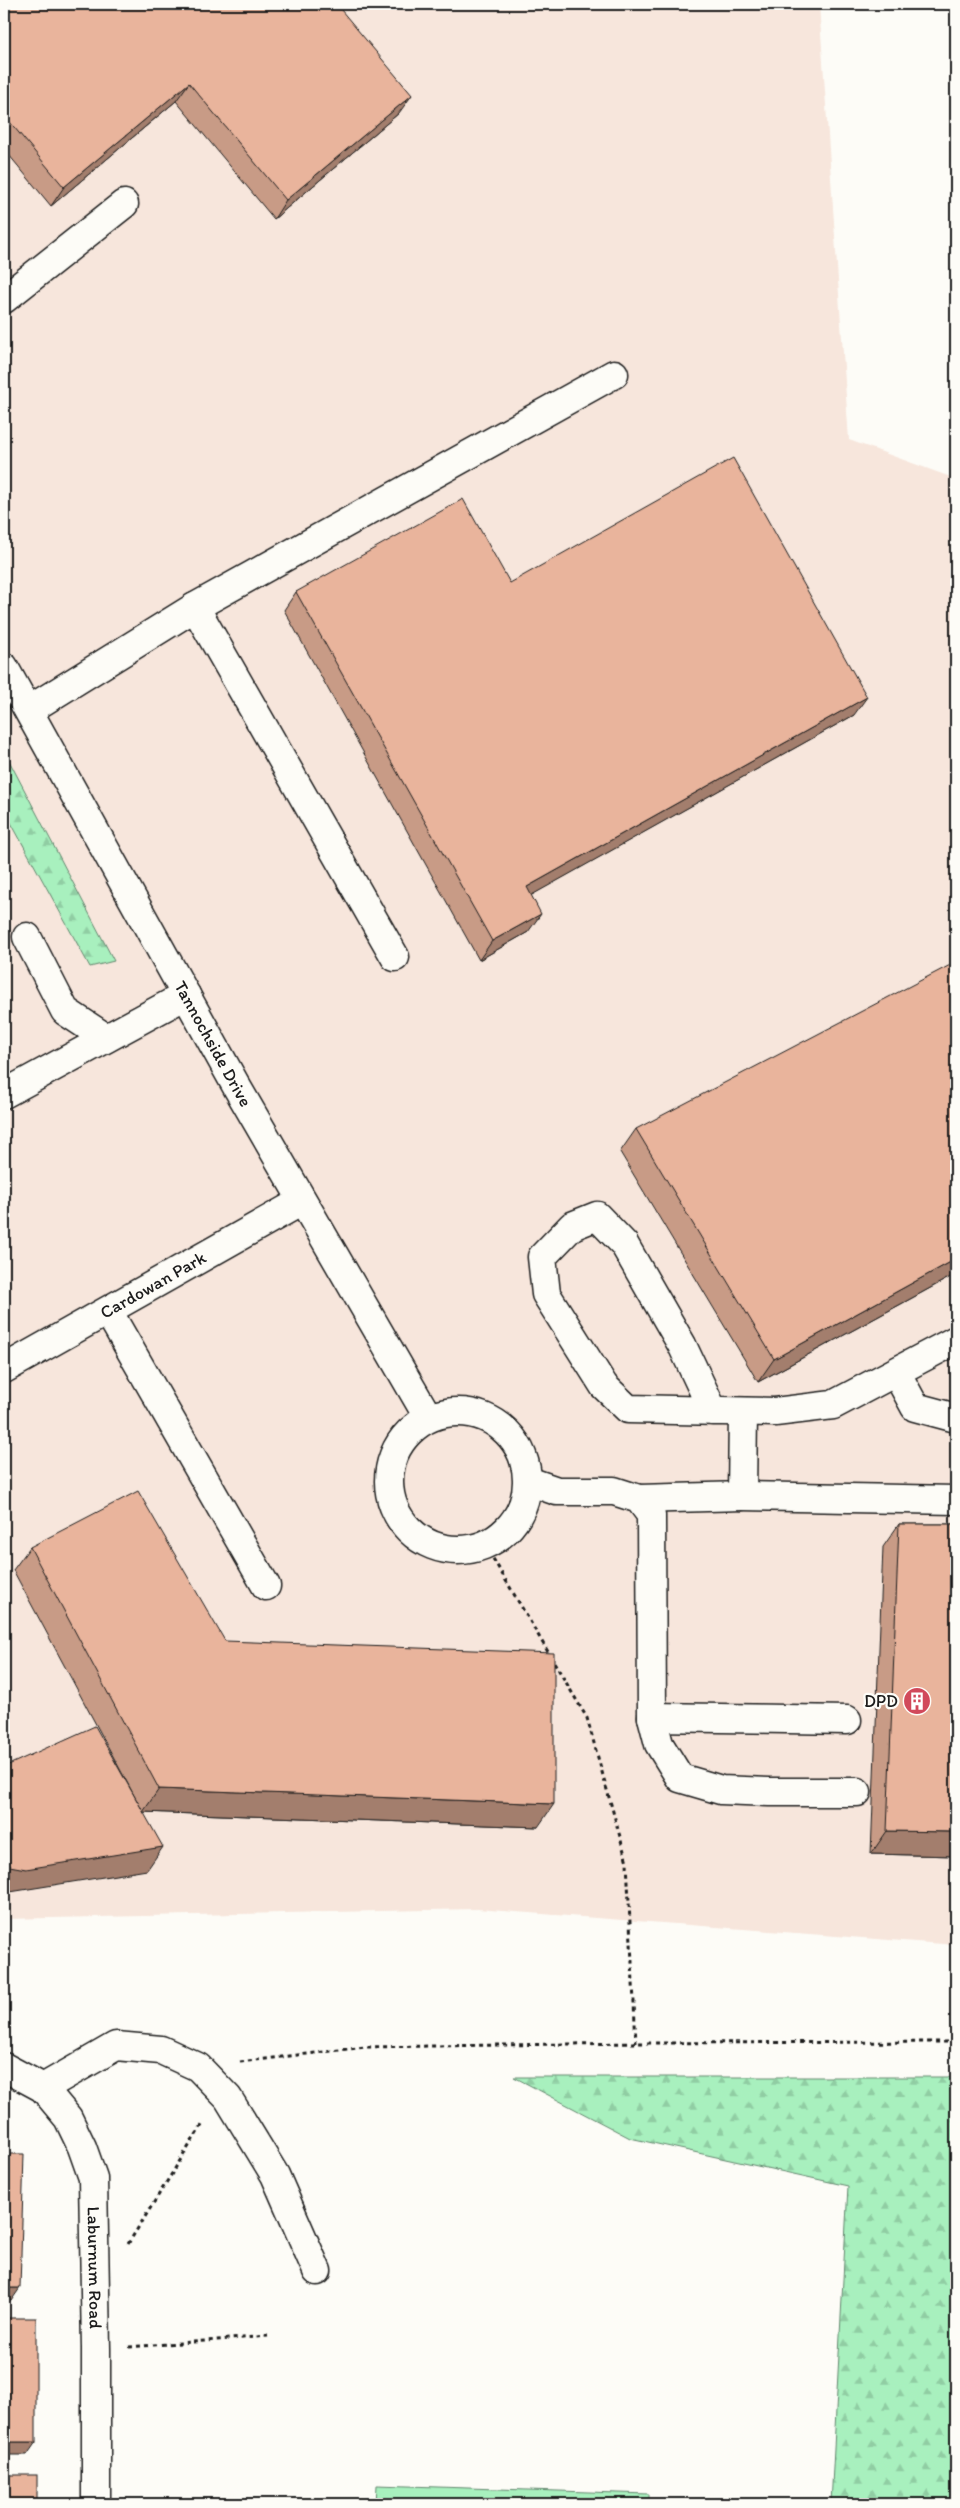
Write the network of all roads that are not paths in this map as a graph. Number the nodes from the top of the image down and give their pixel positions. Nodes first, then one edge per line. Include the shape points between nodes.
1 (124, 204) dead end
2 (4, 299) edge
3 (614, 374) dead end
4 (196, 607) junction
5 (4, 667) edge
6 (29, 710) junction
7 (27, 937) dead end
8 (395, 957) dead end
9 (186, 995) junction
10 (106, 1038) junction
11 (4, 1094) edge
12 (302, 1201) junction
13 (108, 1310) junction
14 (956, 1340) edge
15 (4, 1369) edge
16 (896, 1372) junction
17 (714, 1411) junction
18 (744, 1412) junction
19 (428, 1417) junction
20 (956, 1418) edge
21 (528, 1481) junction
22 (742, 1496) junction
23 (639, 1499) junction
24 (956, 1500) edge
25 (266, 1586) dead end
26 (652, 1717) junction
27 (847, 1720) dead end
28 (857, 1792) dead end
29 (4, 2066) edge
30 (43, 2088) junction
31 (317, 2271) dead end
32 (96, 2504) edge

1 - 2 street
3 - 4 street
4 - 6 street
4 - 8 street
5 - 6 street, Tannochside Drive
6 - 9 street, Tannochside Drive
7 - 10 street via 65,1011
9 - 10 street
9 - 12 street, Tannochside Drive
10 - 11 street
12 - 13 street, Cardowan Park
12 - 19 street, Tannochside Drive
13 - 15 street, Cardowan Park
13 - 25 street
14 - 16 street
16 - 18 street via 833,1404 775,1412
16 - 20 street via 915,1407
17 - 17 street via 628,1409 604,1386 546,1294 542,1257 572,1226 597,1216 624,1244 682,1345
17 - 18 street
18 - 22 street
19 - 21 street via 452,1411 476,1413 491,1419 511,1434 524,1457
19 - 21 street via 407,1433 394,1453 389,1489 396,1512 416,1536 438,1548 461,1551 485,1546 506,1532 520,1514
21 - 23 street via 558,1491 614,1490
22 - 23 street
22 - 24 street
23 - 26 street via 651,1515 653,1544
26 - 27 street
26 - 28 street via 659,1744 680,1778 721,1790
29 - 30 street, Laburnum Road
30 - 31 street via 116,2046 161,2050 198,2067 223,2092 275,2175
30 - 32 street, Laburnum Road via 68,2118 93,2178

